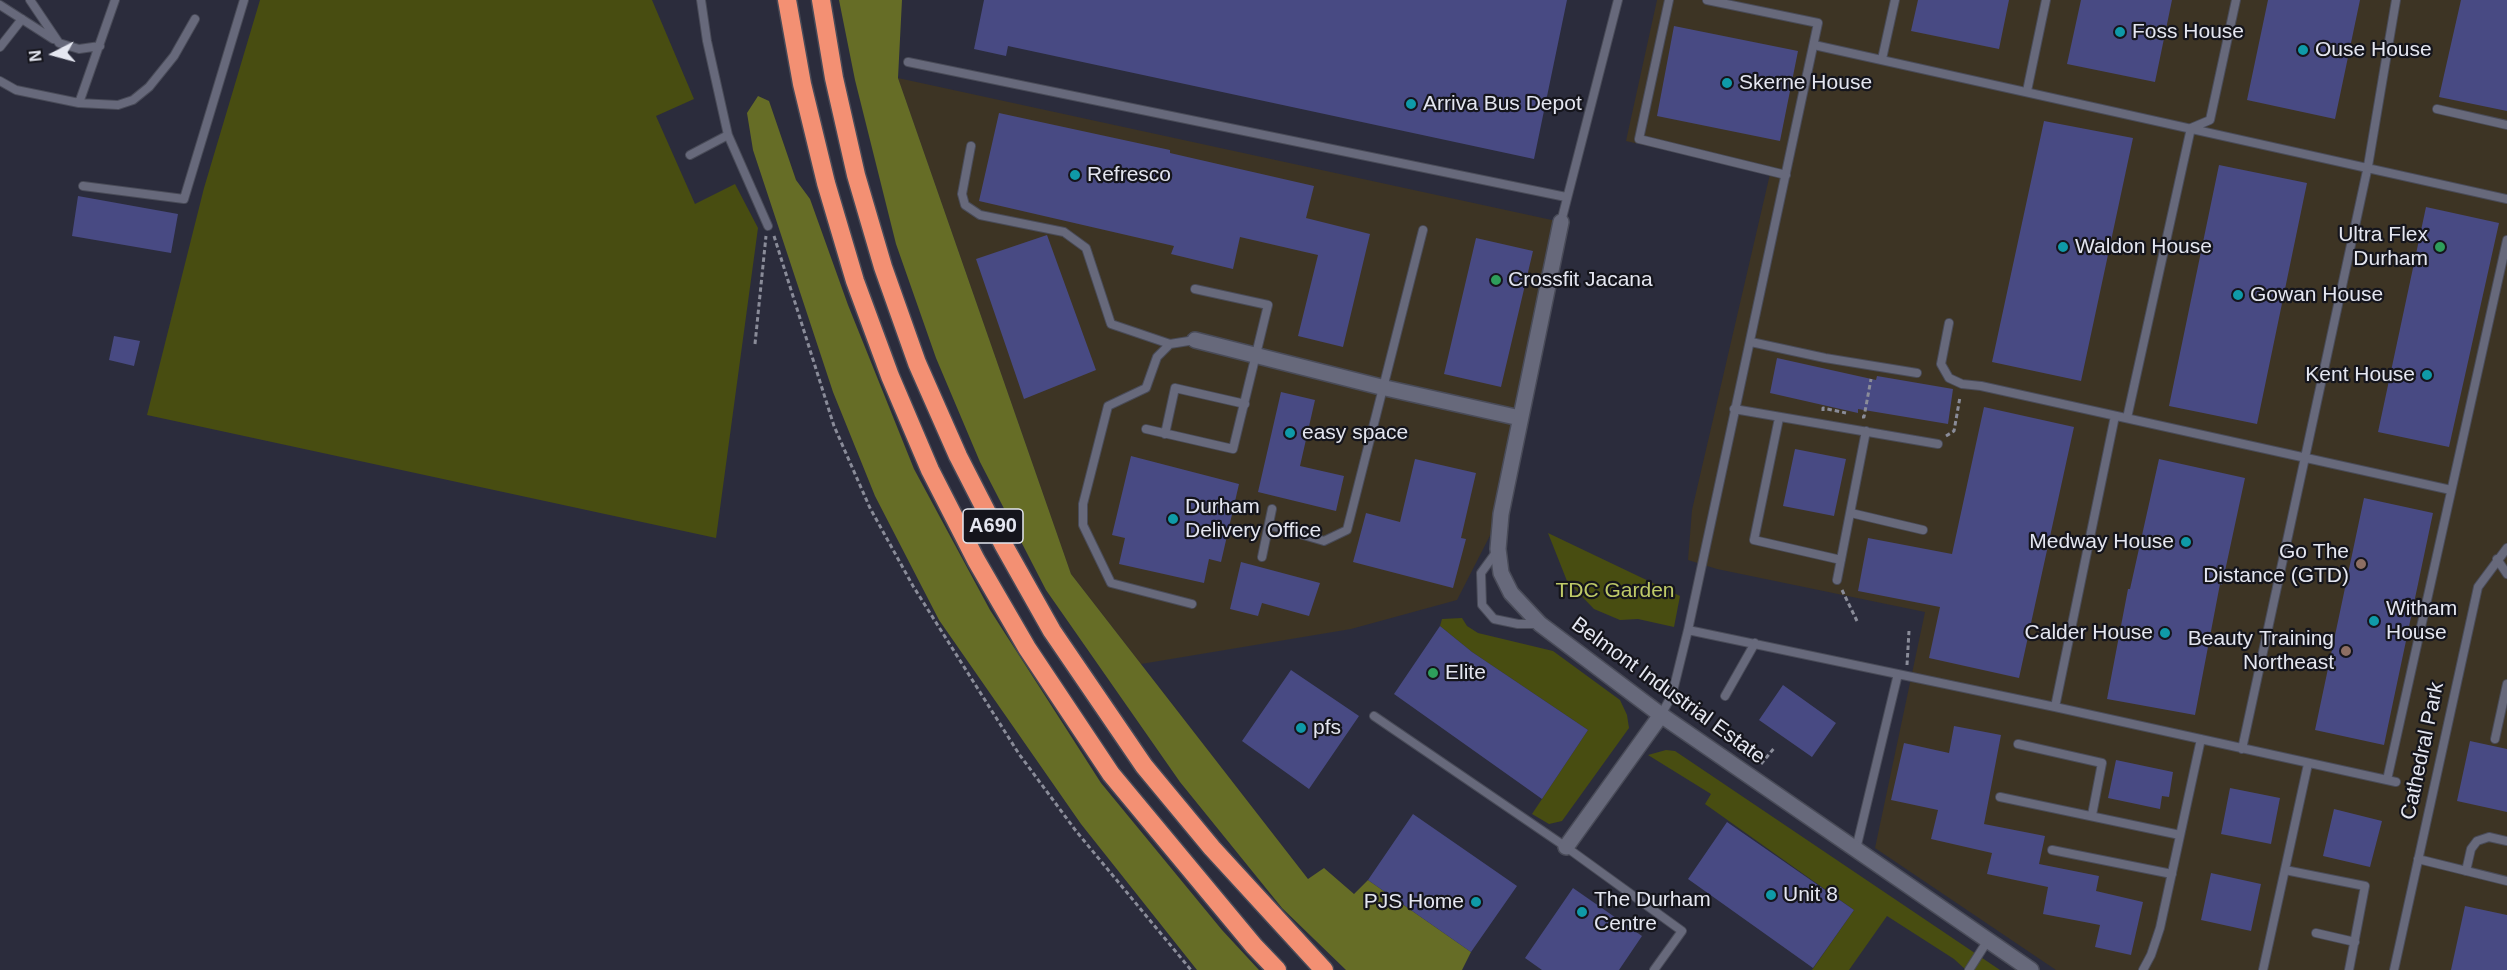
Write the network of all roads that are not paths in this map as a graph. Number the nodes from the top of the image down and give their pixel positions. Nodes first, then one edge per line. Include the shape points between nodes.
1 (30, 0) edge
2 (115, 0) edge
3 (244, 0) edge
4 (701, 0) edge
5 (787, 0) edge
6 (821, 0) edge
7 (1618, 0) edge
8 (1669, 0) edge
9 (1707, 0) edge
10 (1895, 0) edge
11 (2046, 0) edge
12 (2236, 0) edge
13 (2396, 0) edge
14 (0, 5) edge
15 (22, 19) junction
16 (195, 19) dead end
17 (60, 43) junction
18 (1814, 45) junction
19 (100, 46) junction
20 (0, 47) edge
21 (1882, 59) junction
22 (908, 62) dead end
23 (0, 81) edge
24 (2026, 91) junction
25 (79, 103) junction
26 (2437, 109) dead end
27 (2507, 125) edge
28 (2191, 128) junction
29 (728, 135) junction
30 (971, 146) dead end
31 (690, 155) dead end
32 (2368, 166) junction
33 (1786, 175) junction
34 (83, 186) dead end
35 (1566, 197) junction
36 (2507, 199) edge
37 (1561, 222) joint
38 (768, 225) road end
39 (1423, 230) dead end
40 (2507, 240) edge
41 (1195, 289) dead end
42 (1949, 323) dead end
43 (1195, 340) joint
44 (1751, 342) junction
45 (1170, 344) junction
46 (1257, 355) junction
47 (1917, 373) dead end
48 (1381, 387) junction
49 (1245, 404) junction
50 (1734, 409) junction
51 (2115, 416) junction
52 (1520, 418) junction
53 (1779, 418) junction
54 (2127, 418) junction
55 (1146, 429) dead end
56 (1866, 431) junction
57 (1165, 434) junction
58 (1936, 443) road end
59 (2306, 458) junction
60 (2451, 490) junction
61 (1272, 509) dead end
62 (1851, 513) junction
63 (1269, 525) junction
64 (1923, 530) dead end
65 (2507, 548) edge
66 (1498, 549) junction
67 (1262, 557) dead end
68 (2497, 559) junction
69 (1841, 560) junction
70 (2507, 574) edge
71 (1837, 580) road end
72 (1192, 604) dead end
73 (1540, 624) junction
74 (1688, 630) junction
75 (1755, 643) junction
76 (1898, 674) junction
77 (2507, 684) edge
78 (1725, 696) dead end
79 (2055, 707) junction
80 (1661, 715) junction
81 (1374, 716) dead end
82 (2201, 739) junction
83 (2495, 739) dead end
84 (2018, 744) dead end
85 (2242, 750) junction
86 (2308, 764) junction
87 (2387, 780) junction
88 (2396, 782) dead end
89 (2000, 797) dead end
90 (2091, 815) junction
91 (2180, 835) junction
92 (2507, 842) edge
93 (1566, 847) junction
94 (1856, 849) junction
95 (2052, 850) dead end
96 (2418, 859) junction
97 (2285, 870) junction
98 (2466, 871) junction
99 (2172, 874) junction
100 (2507, 881) edge
101 (2316, 933) dead end
102 (1988, 940) junction
103 (2355, 942) junction
104 (1277, 970) edge
105 (1323, 970) edge
106 (1654, 970) edge
107 (1969, 970) edge
108 (2031, 970) edge
109 (2143, 970) edge
110 (2263, 970) edge
111 (2349, 970) edge
112 (2394, 970) edge

1 - 17 lane
2 - 19 lane
3 - 34 lane via 184,199
4 - 29 lane
5 - 104 highway, A690 via 802,84 855,281 890,376 955,520 1027,648 1111,774
6 - 105 highway, A690 via 856,175 883,267 917,363 1003,544 1052,631 1144,766
7 - 35 lane
8 - 33 lane via 1639,139
9 - 18 lane via 1818,23
10 - 21 lane
11 - 24 lane
12 - 28 lane via 2211,120
13 - 32 lane
14 - 15 lane
15 - 17 lane
15 - 20 lane
16 - 25 lane via 174,56 133,100 118,105
17 - 19 lane via 79,49
18 - 21 lane
18 - 33 lane
19 - 25 lane
21 - 24 lane
22 - 35 lane
23 - 25 lane via 16,90
24 - 28 lane
26 - 27 lane
28 - 32 lane
28 - 54 lane
29 - 31 lane
29 - 38 lane
30 - 45 lane via 962,194 965,206 980,215 1065,232 1086,248 1111,324
32 - 36 lane
32 - 59 lane
33 - 44 lane
35 - 37 lane
37 - 52 street, Belmont Industrial Estate
39 - 48 lane
40 - 60 lane
41 - 46 lane via 1268,305
42 - 51 lane via 1941,364 1949,378
43 - 45 lane
43 - 46 street
44 - 47 lane
44 - 50 lane
45 - 72 lane via 1157,357 1146,388 1108,406 1083,504 1083,525 1111,583
46 - 48 street
46 - 49 lane
48 - 52 street
48 - 63 lane via 1347,530 1324,541
49 - 57 lane via 1233,450
49 - 57 lane via 1175,388
50 - 53 lane
50 - 74 lane
51 - 54 lane
51 - 79 lane
52 - 66 street, Belmont Industrial Estate
53 - 56 lane
53 - 69 lane via 1754,540
54 - 59 lane
55 - 57 lane
56 - 58 lane
56 - 62 lane
59 - 60 lane
59 - 85 lane
60 - 87 lane
61 - 63 lane
62 - 64 lane
62 - 69 lane
63 - 67 lane
65 - 68 lane, Cathedral Park
66 - 73 street, Belmont Industrial Estate via 1501,573 1511,593
66 - 73 lane via 1481,573 1482,605 1494,619
68 - 70 lane
68 - 96 lane, Cathedral Park via 2478,586
69 - 71 lane
73 - 80 street, Belmont Industrial Estate
74 - 75 lane
74 - 80 lane via 1672,696
75 - 76 lane
75 - 78 lane
76 - 79 lane
76 - 94 lane
77 - 83 lane
79 - 82 lane
80 - 93 street
80 - 94 street, Belmont Industrial Estate
81 - 93 lane
82 - 85 lane
82 - 91 lane
84 - 90 lane via 2102,763
85 - 86 lane
86 - 87 lane
86 - 97 lane
87 - 88 lane
89 - 90 lane
90 - 91 lane
91 - 99 lane
92 - 98 lane via 2489,837 2477,841
93 - 106 lane via 1682,931
94 - 102 street, Belmont Industrial Estate
95 - 99 lane
96 - 98 lane
96 - 112 lane, Cathedral Park
97 - 103 lane via 2365,886
97 - 110 lane
98 - 100 lane
99 - 109 lane via 2160,928
101 - 103 lane
102 - 107 lane
102 - 108 street, Belmont Industrial Estate
103 - 111 lane

